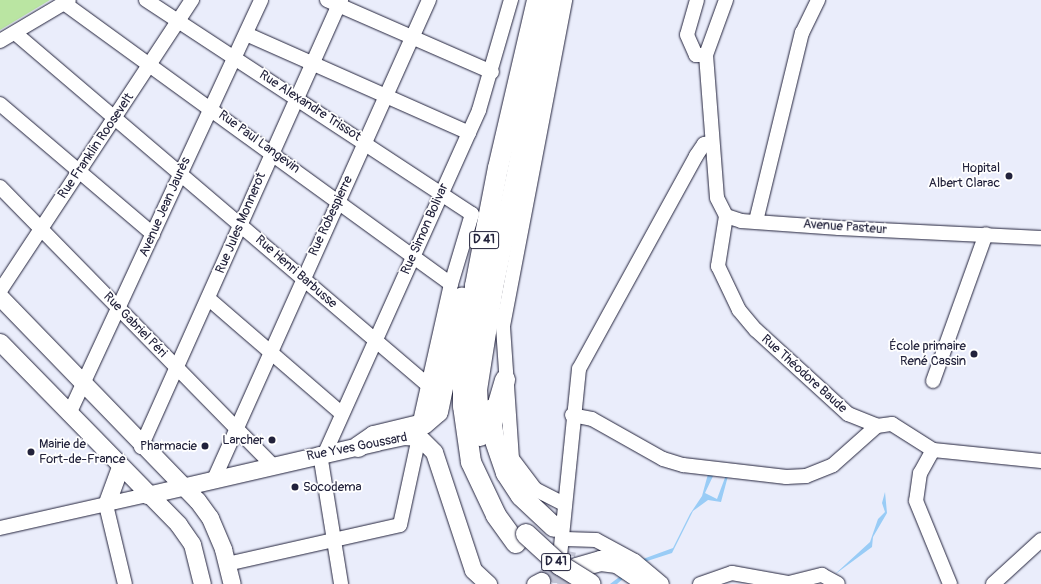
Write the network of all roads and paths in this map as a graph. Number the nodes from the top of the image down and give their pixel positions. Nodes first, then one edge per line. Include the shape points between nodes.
1 (146, 0) edge
2 (192, 0) edge
3 (261, 0) edge
4 (429, 0) edge
5 (511, 0) edge
6 (537, 0) edge
7 (553, 0) edge
8 (566, 0) edge
9 (697, 0) edge
10 (726, 0) edge
11 (818, 0) edge
12 (67, 1) edge
13 (335, 2) edge
14 (178, 21) junction
15 (15, 32) junction
16 (246, 34) junction
17 (412, 38) junction
18 (0, 41) edge
19 (706, 55) junction
20 (234, 57) junction
21 (151, 64) junction
22 (312, 64) junction
23 (492, 72) junction
24 (386, 97) junction
25 (297, 98) junction
26 (0, 104) edge
27 (211, 107) junction
28 (114, 118) junction
29 (468, 133) junction
30 (365, 142) junction
31 (711, 143) junction
32 (272, 152) junction
33 (498, 168) junction
34 (78, 172) junction
35 (181, 174) junction
36 (516, 179) junction
37 (0, 187) edge
38 (441, 193) junction
39 (339, 201) junction
40 (726, 216) junction
41 (756, 221) junction
42 (241, 225) junction
43 (41, 230) junction
44 (153, 234) junction
45 (986, 234) junction
46 (1041, 238) edge
47 (413, 256) junction
48 (303, 278) junction
49 (451, 284) junction
50 (0, 291) edge
51 (0, 298) edge
52 (209, 299) junction
53 (119, 309) junction
54 (375, 340) junction
55 (0, 342) edge
56 (270, 352) junction
57 (177, 368) junction
58 (505, 380) junction
59 (932, 381) dead end
60 (83, 385) junction
61 (430, 387) junction
62 (341, 413) junction
63 (69, 414) junction
64 (572, 415) junction
65 (877, 426) junction
66 (236, 428) junction
67 (492, 428) junction
68 (422, 435) junction
69 (141, 447) junction
70 (358, 447) joint
71 (933, 450) junction
72 (322, 453) junction
73 (1041, 461) edge
74 (271, 464) junction
75 (160, 466) junction
76 (120, 467) junction
77 (215, 477) junction
78 (484, 478) junction
79 (179, 485) junction
80 (142, 490) junction
81 (106, 504) junction
82 (564, 504) junction
83 (0, 528) edge
84 (559, 533) junction
85 (521, 538) junction
86 (333, 540) junction
87 (1041, 540) edge
88 (560, 556) tunnel mouth
89 (227, 564) junction
90 (576, 568) tunnel mouth
91 (638, 570) edge
92 (125, 584) edge
93 (202, 584) edge
94 (232, 584) edge
95 (341, 584) edge
96 (488, 584) edge
97 (566, 584) edge
98 (591, 584) edge
99 (662, 584) edge
100 (700, 584) edge
101 (838, 584) edge
102 (950, 584) edge
103 (993, 584) edge

1 - 14 street, Rue Alexandre Trissot
2 - 14 street, Rue Franklin Roosevelt
3 - 16 street, Avenue Jean Jaurès
4 - 17 street, Rue Robespierre
5 - 23 street, Rue Simon Bolivar
6 - 33 highway, D 41
7 - 36 highway, D 41
8 - 58 street via 503,326
9 - 19 street via 687,35 696,55
10 - 19 street
11 - 41 street via 802,33
12 - 15 street
12 - 21 street, Rue Paul Langevin
13 - 17 street
13 - 22 street, Rue Jules Monnerot
14 - 20 street, Rue Alexandre Trissot
14 - 21 street, Rue Franklin Roosevelt
15 - 18 street
15 - 28 street, Rue Henri Barbusse
16 - 20 street, Avenue Jean Jaurès
16 - 22 street
17 - 23 street
17 - 24 street, Rue Robespierre
19 - 31 street
20 - 25 street, Rue Alexandre Trissot
20 - 27 street, Avenue Jean Jaurès
21 - 27 street, Rue Paul Langevin
21 - 28 street, Rue Franklin Roosevelt
22 - 24 street
22 - 25 street, Rue Jules Monnerot
23 - 29 street, Rue Simon Bolivar
24 - 29 street
24 - 30 street, Rue Robespierre
25 - 30 street, Rue Alexandre Trissot
25 - 32 street, Rue Jules Monnerot
26 - 34 street
27 - 32 street, Rue Paul Langevin
27 - 35 street, Avenue Jean Jaurès
28 - 34 street, Rue Franklin Roosevelt
28 - 35 street, Rue Henri Barbusse
29 - 38 street, Rue Simon Bolivar
30 - 38 street, Rue Alexandre Trissot
30 - 39 street, Rue Robespierre
31 - 40 street via 717,198
31 - 64 street via 704,144 696,156 579,370
32 - 39 street, Rue Paul Langevin
32 - 42 street, Rue Jules Monnerot
33 - 68 highway via 460,305 438,412
33 - 78 highway, D 41 via 475,286 463,383 466,439
34 - 43 street, Rue Franklin Roosevelt
34 - 44 street
35 - 42 street, Rue Henri Barbusse
35 - 44 street, Avenue Jean Jaurès
36 - 67 highway via 491,345
36 - 78 highway, D 41 via 477,390
37 - 43 street, Rue Gabriel Péri
38 - 47 street, Rue Simon Bolivar
38 - 49 street, Rue Alexandre Trissot via 472,214
39 - 47 street, Rue Paul Langevin
39 - 48 street, Rue Robespierre
40 - 41 street, Avenue Pasteur
40 - 65 street, Rue Théodore Baude via 718,266 739,310 756,330 848,414
41 - 45 street, Avenue Pasteur
42 - 48 street, Rue Henri Barbusse
42 - 52 street, Rue Jules Monnerot
43 - 50 street, Rue Franklin Roosevelt
43 - 53 street, Rue Gabriel Péri
44 - 53 street, Avenue Jean Jaurès
45 - 46 street, Avenue Pasteur
45 - 59 street
47 - 49 street, Rue Paul Langevin
47 - 54 street, Rue Simon Bolivar
48 - 54 street, Rue Henri Barbusse
48 - 56 street, Rue Robespierre
49 - 61 street
51 - 60 main road
52 - 56 street
52 - 57 street, Rue Jules Monnerot
53 - 57 street, Rue Gabriel Péri
53 - 60 street, Avenue Jean Jaurès
54 - 61 street, Rue Henri Barbusse
54 - 62 street, Rue Simon Bolivar
55 - 63 main road
56 - 62 street
56 - 66 street, Rue Robespierre
57 - 66 street, Rue Gabriel Péri
57 - 69 street, Rue Jules Monnerot
58 - 67 highway via 497,400
58 - 82 street via 507,432 514,464 535,490
60 - 63 street, Avenue Jean Jaurès
60 - 69 main road
61 - 68 street
62 - 72 street, Rue Simon Bolivar
63 - 76 main road
64 - 65 street via 592,419 663,459 684,465 786,477 806,476 833,465
64 - 82 street
65 - 71 street, Rue Théodore Baude via 892,424
66 - 74 street, Rue Gabriel Péri
66 - 77 street, Rue Robespierre
67 - 84 highway via 501,462 513,485
68 - 70 highway via 374,436
68 - 86 street via 402,523 397,527
68 - 96 main road, Rue Yves Goussard via 434,452 473,570
69 - 75 main road
70 - 72 main road, Rue Yves Goussard
71 - 73 street, Rue Théodore Baude
71 - 102 street via 920,473 916,502
72 - 74 main road, Rue Yves Goussard
72 - 86 street
74 - 77 main road, Rue Yves Goussard
75 - 79 main road
75 - 80 main road via 153,482
76 - 80 main road
76 - 81 main road
77 - 79 main road, Rue Yves Goussard
78 - 85 highway, D 41 via 505,507
79 - 80 main road, Rue Yves Goussard
79 - 89 main road via 210,518
80 - 81 street
80 - 93 main road via 188,537
81 - 83 street
81 - 92 street
82 - 84 street
84 - 88 street
84 - 91 street via 596,540
85 - 97 highway, D 41
85 - 98 highway, D 41, bridge
86 - 89 street
86 - 95 street
87 - 103 street
89 - 94 main road
90 - 91 highway via 600,561
91 - 99 street
100 - 101 street via 732,573 789,583 822,574

